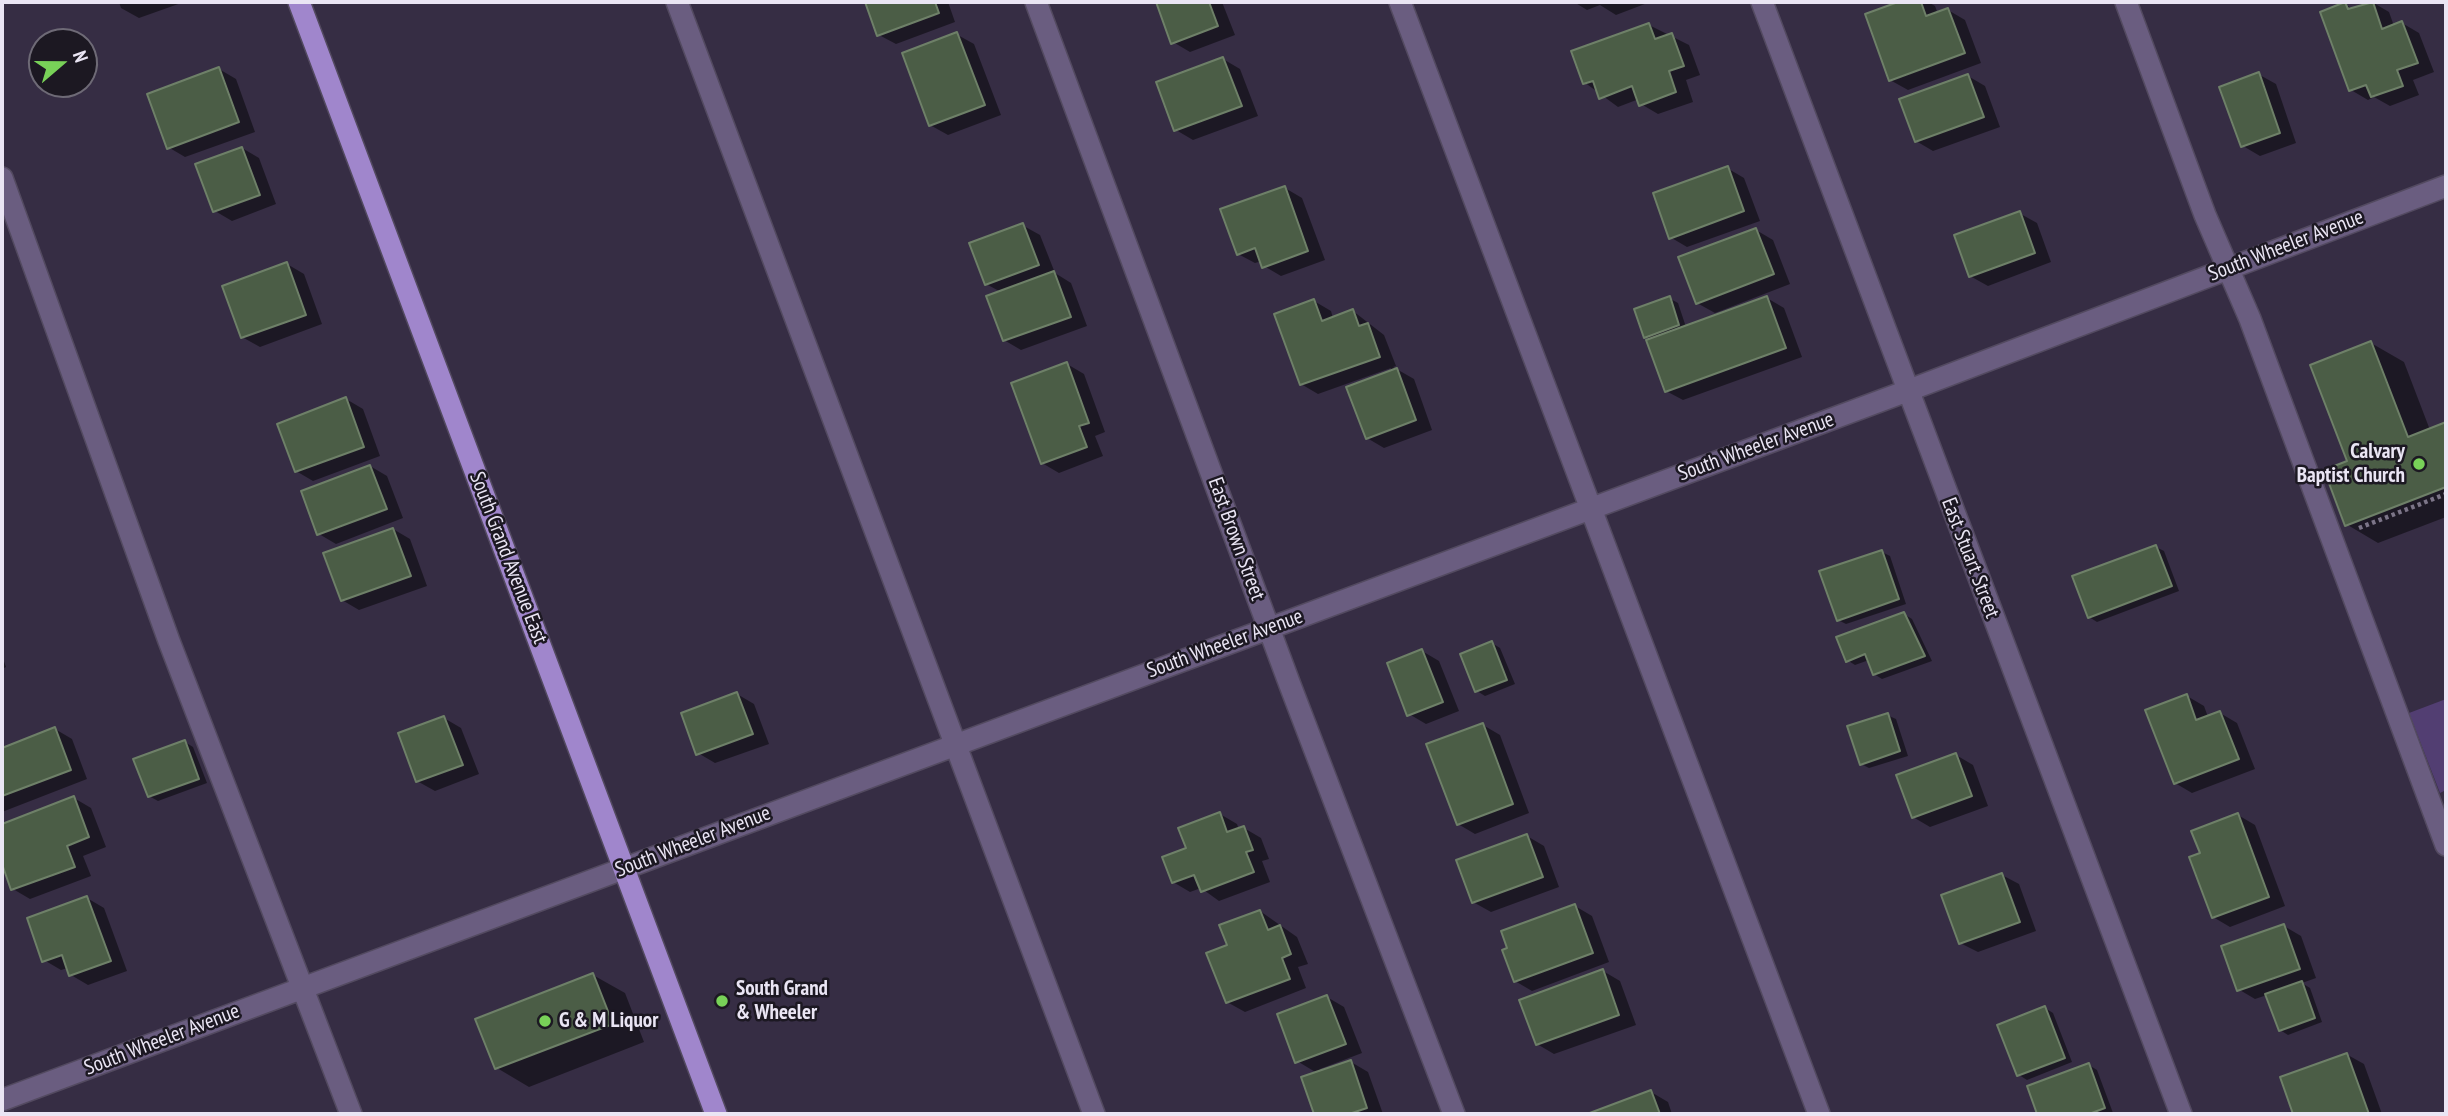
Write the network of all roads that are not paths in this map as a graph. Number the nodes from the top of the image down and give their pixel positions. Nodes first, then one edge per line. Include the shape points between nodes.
1 (299, 2) edge
2 (677, 2) edge
3 (1036, 2) edge
4 (1400, 2) edge
5 (1762, 2) edge
6 (2126, 2) edge
7 (2, 178) edge
8 (2446, 186) edge
9 (2230, 267) junction
10 (1907, 391) junction
11 (1592, 507) junction
12 (1269, 628) junction
13 (957, 743) junction
14 (2446, 845) edge
15 (625, 869) junction
16 (304, 987) junction
17 (2, 1100) edge
18 (351, 1114) edge
19 (716, 1114) edge
20 (1094, 1114) edge
21 (1454, 1114) edge
22 (1819, 1114) edge
23 (2181, 1114) edge

1 - 15 main road, South Grand Avenue East
2 - 13 street
3 - 12 street, East Brown Street
4 - 11 street
5 - 10 street, East Stuart Street
6 - 9 street via 2205,215
7 - 16 street via 169,640
8 - 9 street, South Wheeler Avenue
9 - 10 street, South Wheeler Avenue
9 - 14 street
10 - 11 street, South Wheeler Avenue
10 - 23 street, East Stuart Street
11 - 12 street, South Wheeler Avenue
11 - 22 street
12 - 13 street, South Wheeler Avenue
12 - 21 street, East Brown Street
13 - 15 street, South Wheeler Avenue
13 - 20 street
15 - 16 street, South Wheeler Avenue
15 - 19 main road, South Grand Avenue East
16 - 17 street, South Wheeler Avenue
16 - 18 street

